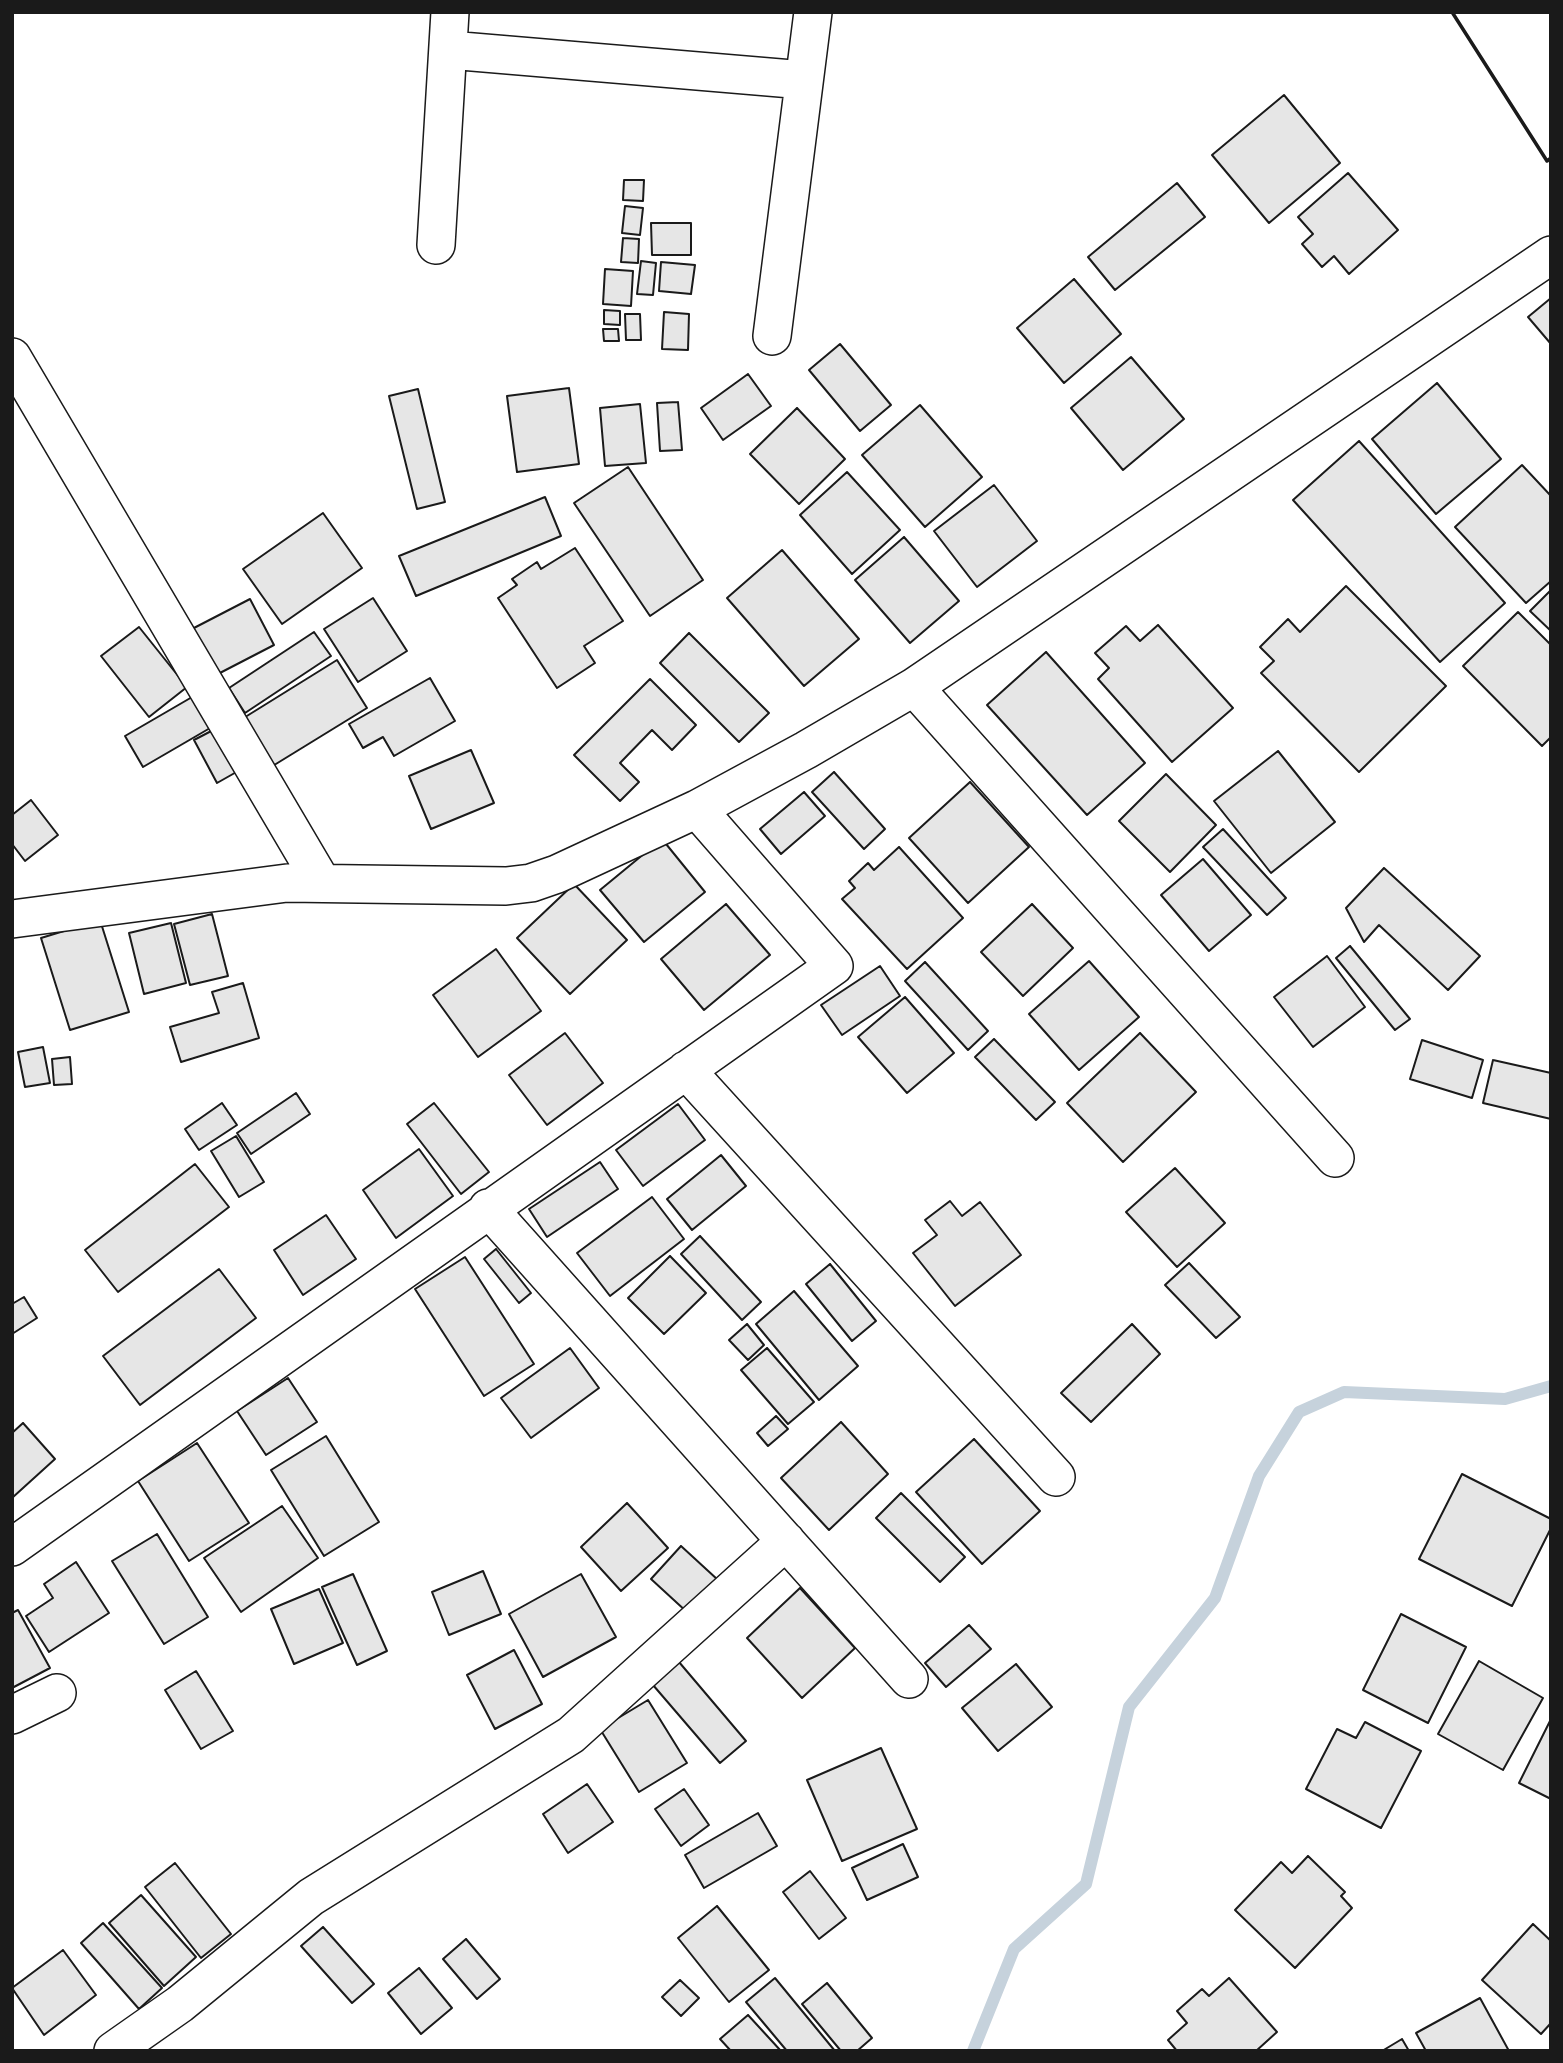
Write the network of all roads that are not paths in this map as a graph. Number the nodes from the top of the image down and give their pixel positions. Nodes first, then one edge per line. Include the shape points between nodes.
1 (450, 12) edge
2 (813, 12) edge
3 (449, 50) junction
4 (804, 80) junction
5 (436, 245) dead end
6 (1551, 255) edge
7 (772, 336) dead end
8 (12, 357) edge
9 (914, 687) junction
10 (697, 809) junction
11 (322, 883) junction
12 (12, 919) edge
13 (686, 1070) junction
14 (1335, 1158) dead end
15 (488, 1208) junction
16 (1056, 1477) dead end
17 (786, 1541) junction
18 (12, 1546) edge
19 (909, 1679) dead end
20 (57, 1693) dead end
21 (12, 1715) edge
22 (113, 2051) edge

1 - 3 street
2 - 4 street
3 - 4 street
3 - 5 street
4 - 7 street
6 - 9 street
8 - 11 street
9 - 10 street
9 - 14 street
10 - 11 street via 531,883
10 - 13 street via 834,966
11 - 12 street via 287,883
13 - 15 street
13 - 16 street
15 - 17 street
15 - 18 street
17 - 19 street
17 - 22 street via 571,1735 311,1896 180,2004
20 - 21 street

